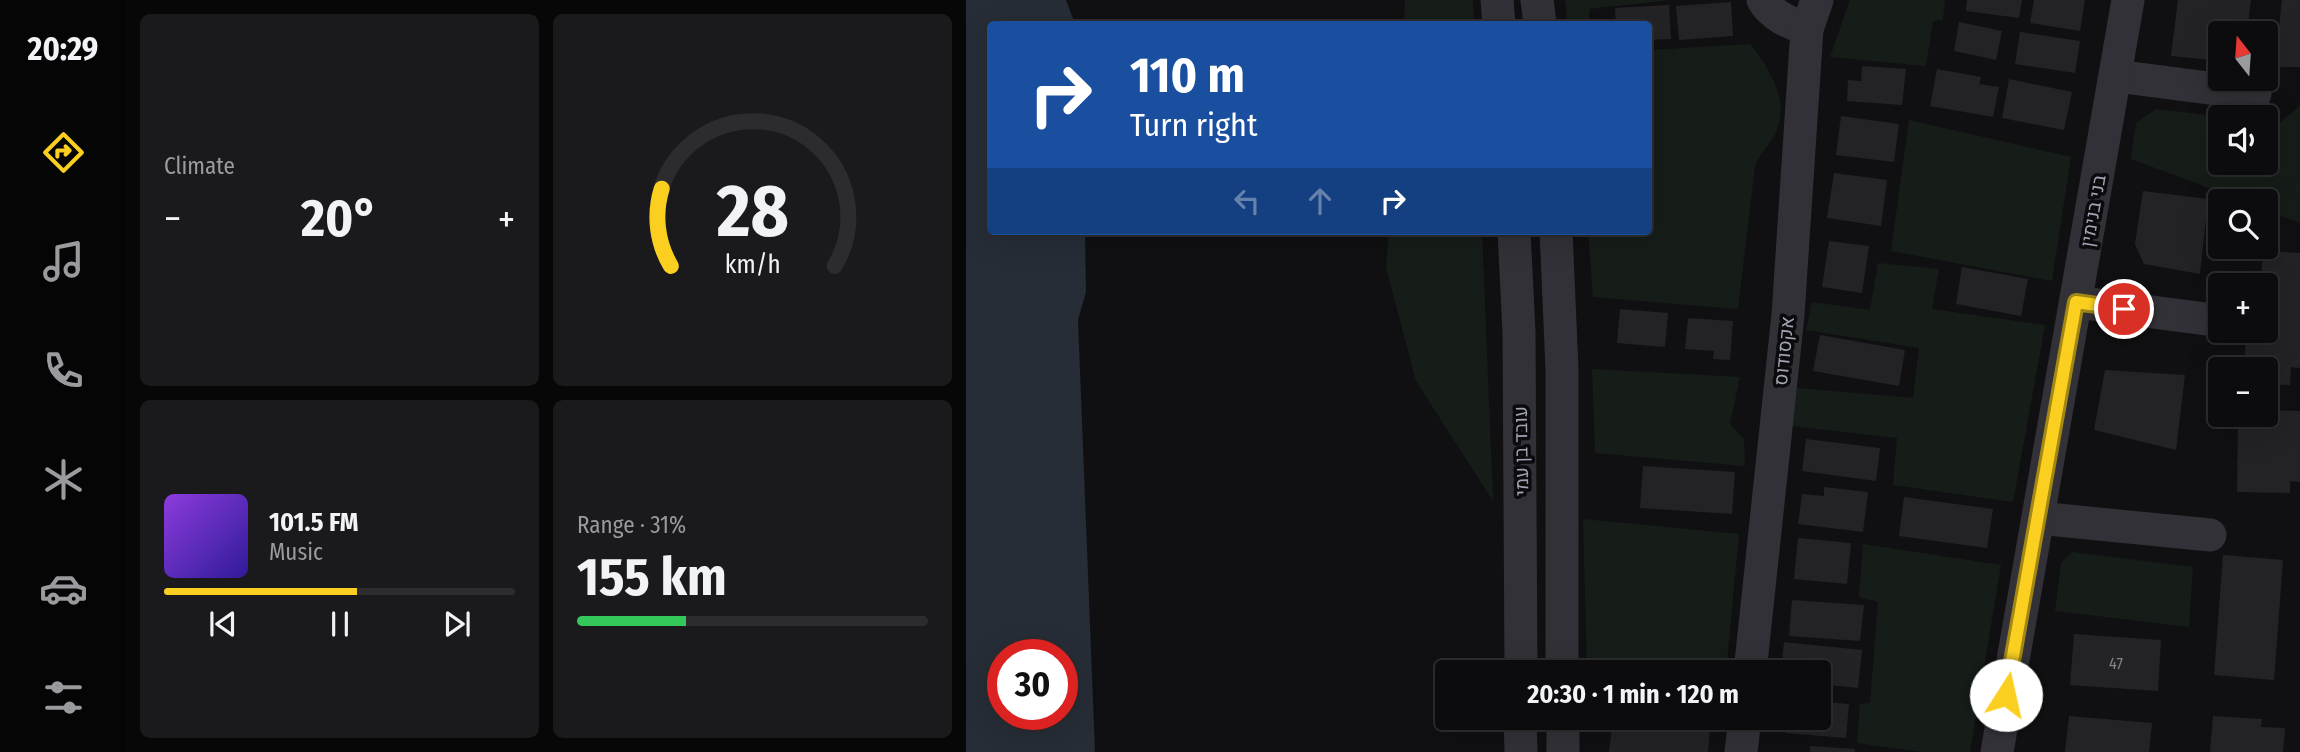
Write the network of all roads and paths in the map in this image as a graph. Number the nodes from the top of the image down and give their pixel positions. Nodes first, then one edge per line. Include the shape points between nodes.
1 (1497, 0) edge
2 (1537, 0) edge
3 (1763, 0) edge
4 (2128, 0) edge
5 (1812, 14) edge
6 (1499, 21) edge
7 (1540, 21) edge
8 (2116, 76) junction
9 (2255, 94) dead end
10 (1514, 235) edge
11 (1556, 235) edge
12 (2076, 302) junction
13 (2208, 319) edge
14 (2038, 517) junction
15 (2210, 535) dead end
16 (1521, 660) edge
17 (1562, 660) edge
18 (1750, 660) edge
19 (1520, 730) edge
20 (1563, 730) edge
21 (1744, 730) edge
22 (1521, 752) edge
23 (1563, 752) edge
24 (1741, 752) edge
25 (1997, 752) edge

1 - 6 street
2 - 7 street
3 - 5 street, אקסודוס via 1786,21
4 - 8 street, בני בנימין
5 - 18 street, אקסודוס via 1788,314
8 - 9 street
8 - 12 street, בני בנימין
10 - 16 street, עובד בן עמי
11 - 17 street via 1562,369
12 - 13 street
12 - 14 street, בני בנימין
14 - 15 street
14 - 25 street, בני בנימין
19 - 22 street
20 - 23 street
21 - 24 street

